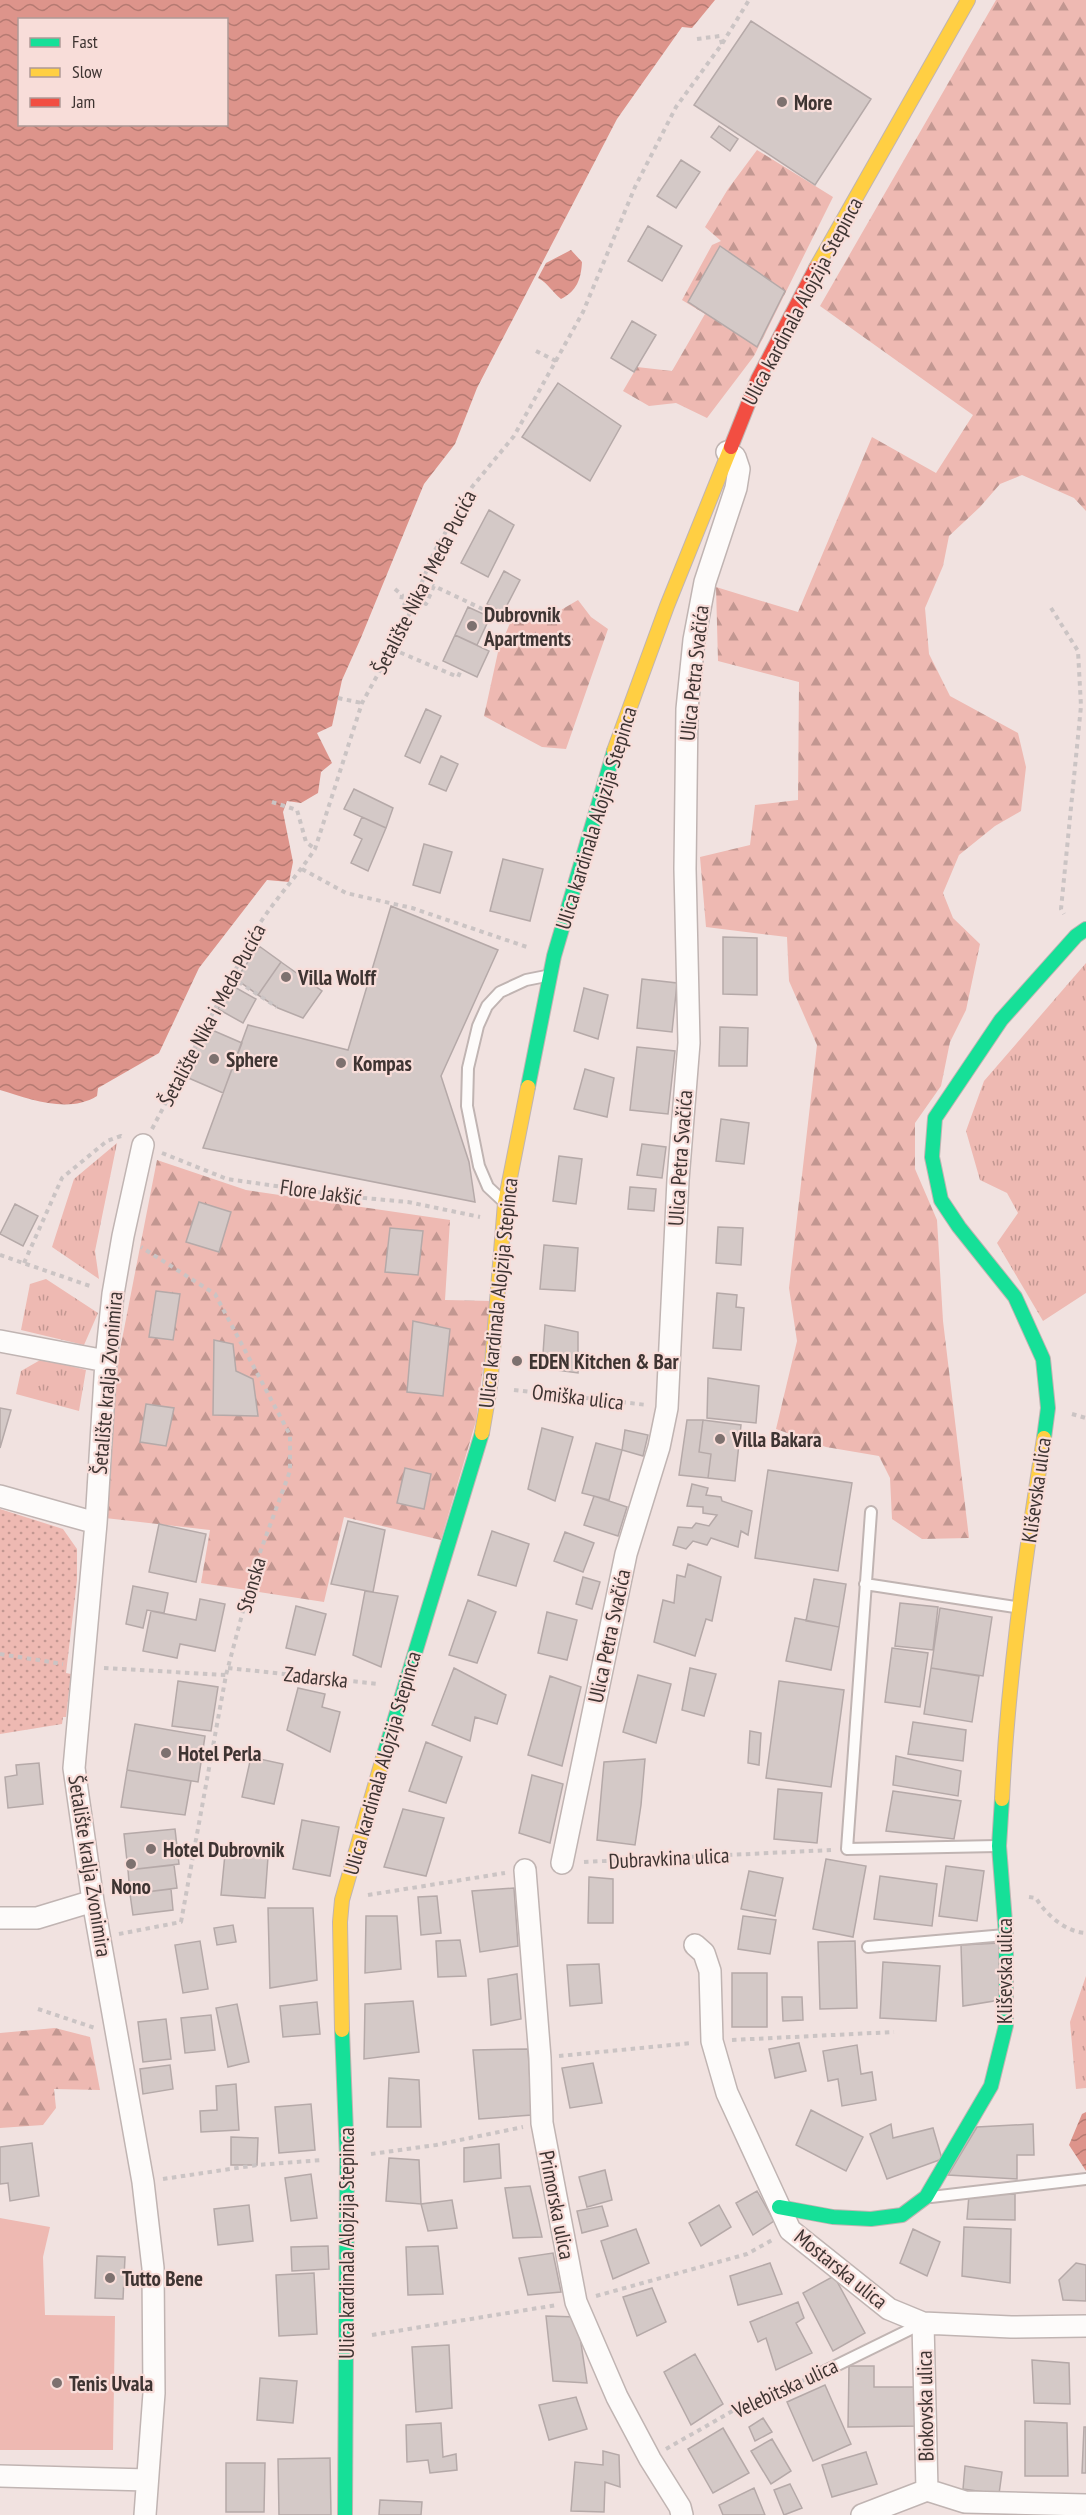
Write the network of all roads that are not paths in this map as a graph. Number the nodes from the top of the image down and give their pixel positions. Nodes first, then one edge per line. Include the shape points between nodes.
1 (968, 0) edge
2 (727, 452) junction
3 (1081, 932) edge
4 (549, 976) junction
5 (143, 1145) road end
6 (504, 1203) junction
7 (0, 1341) edge
8 (106, 1361) junction
9 (0, 1496) edge
10 (871, 1512) dead end
11 (96, 1523) junction
12 (865, 1584) junction
13 (1018, 1608) junction
14 (999, 1846) junction
15 (562, 1863) road end
16 (525, 1870) road end
17 (93, 1902) junction
18 (0, 1918) edge
19 (1006, 1935) junction
20 (695, 1945) dead end
21 (868, 1947) dead end
22 (1086, 2179) edge
23 (926, 2197) junction
24 (779, 2207) junction
25 (923, 2323) junction
26 (1086, 2326) edge
27 (816, 2375) road end
28 (1, 2476) edge
29 (147, 2480) junction
30 (927, 2490) junction
31 (1086, 2505) edge
32 (145, 2515) edge
33 (345, 2515) edge
34 (682, 2515) edge
35 (862, 2515) edge

1 - 2 street, Ulica kardinala Alojzija Stepinca via 791,312
2 - 4 street, Ulica kardinala Alojzija Stepinca via 608,768
2 - 15 street, Ulica Petra Svačića via 735,457 739,469 705,582 687,709 688,1043 667,1408 626,1554
3 - 13 street, Kliševska ulica via 1001,1020 935,1118 932,1157 941,1200 1015,1297 1043,1359 1048,1407
4 - 6 street, Ulica kardinala Alojzija Stepinca
4 - 6 lane via 526,980 500,992 487,1006 468,1068 467,1106 479,1166 488,1187
5 - 8 street, Šetalište kralja Zvonimira via 113,1294
6 - 33 street, Ulica kardinala Alojzija Stepinca via 484,1423 342,1900 347,2158
7 - 8 street
8 - 11 street, Šetalište kralja Zvonimira
9 - 11 street
10 - 12 lane
11 - 17 street, Šetalište kralja Zvonimira via 74,1768
12 - 13 lane
12 - 14 lane via 847,1849
13 - 14 street, Kliševska ulica via 1006,1716
14 - 19 street, Kliševska ulica
16 - 34 street, Primorska ulica via 542,2123 576,2302 617,2397
17 - 18 street via 37,1918
17 - 29 street, Šetalište kralja Zvonimira via 143,2182 153,2268 154,2393
19 - 21 lane
19 - 23 street, Kliševska ulica via 1006,2025 991,2086
20 - 24 street, Mostarska ulica via 704,1953 710,1971 712,2041 727,2093
22 - 23 lane
23 - 24 street, Kliševska ulica via 902,2215 871,2219
24 - 25 street, Mostarska ulica via 790,2230 860,2288 890,2310
25 - 26 street, Mostarska ulica
25 - 27 lane, Velebitska ulica
25 - 30 street, Biokovska ulica
28 - 29 street
29 - 32 street, Šetalište kralja Zvonimira
30 - 31 street, Biokovska ulica via 966,2502
30 - 35 street, Biokovska ulica

